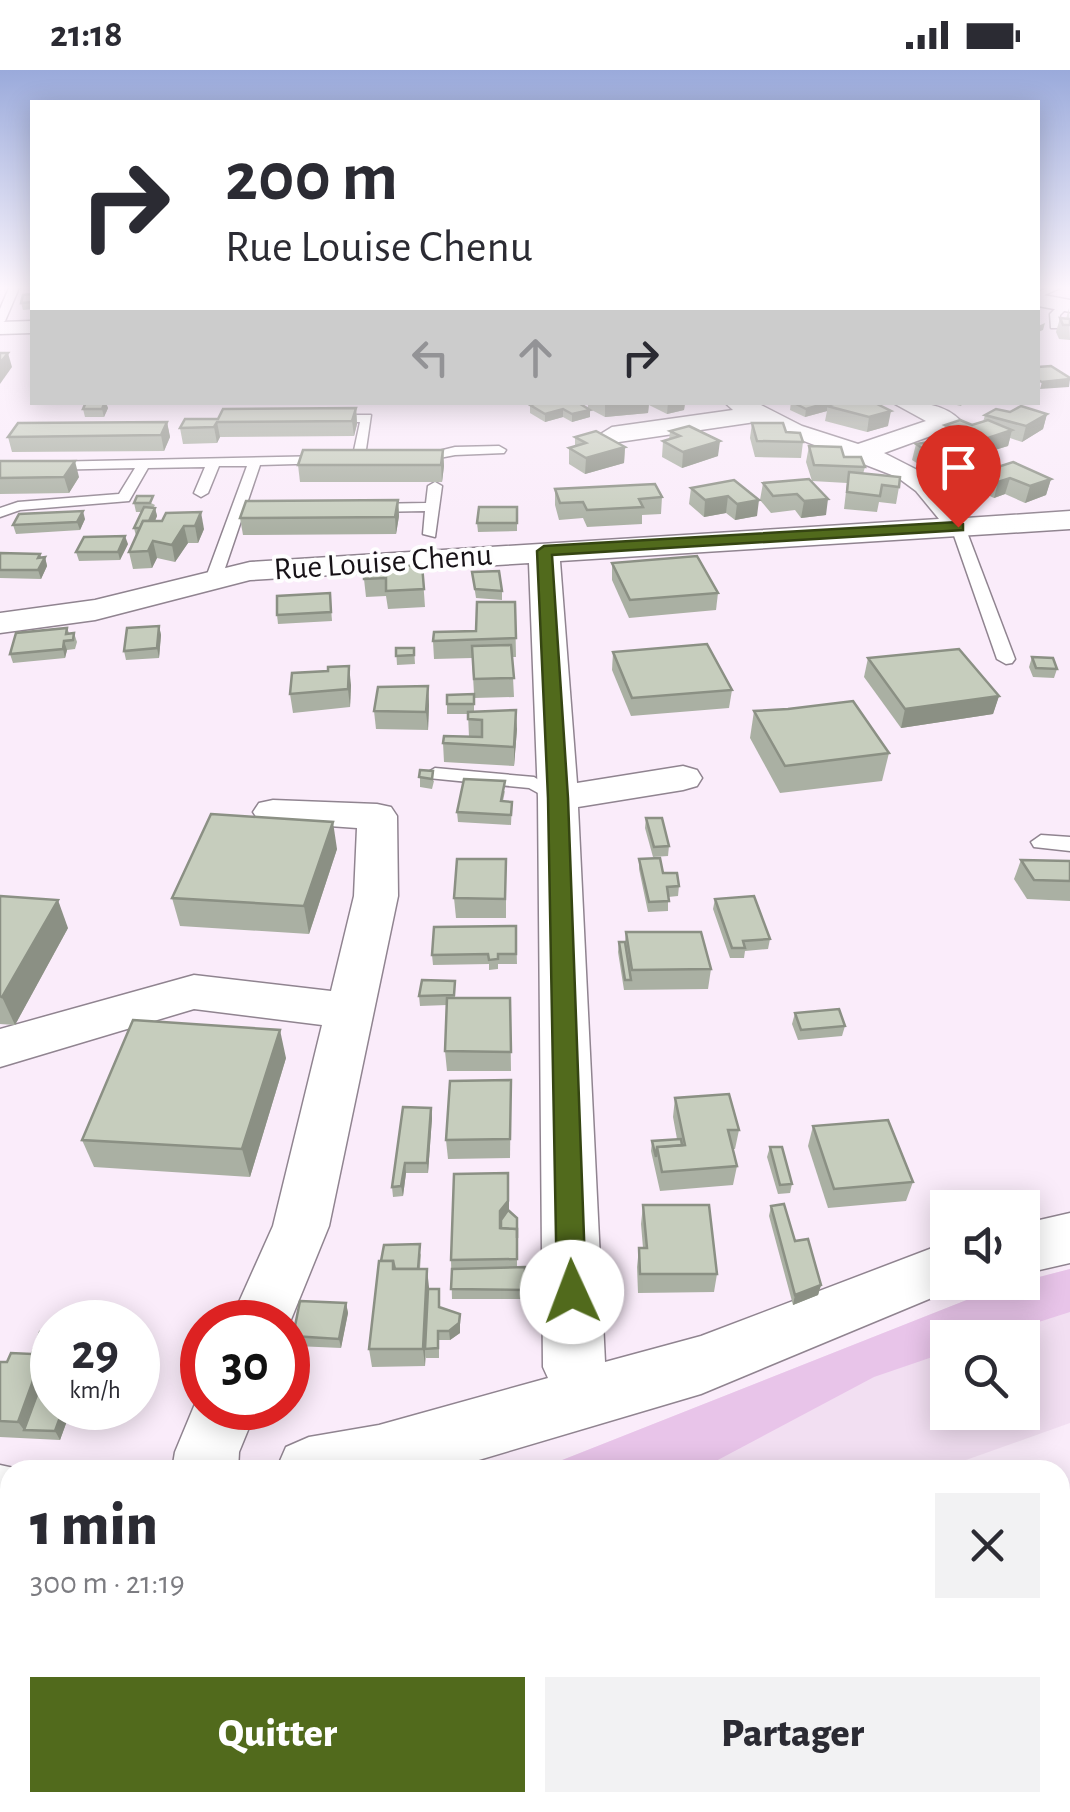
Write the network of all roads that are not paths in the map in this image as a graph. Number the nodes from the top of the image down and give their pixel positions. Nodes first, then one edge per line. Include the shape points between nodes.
1 (910, 405) edge
2 (748, 408) edge
3 (316, 418) edge
4 (612, 435) edge
5 (499, 450) dead end
6 (861, 452) junction
7 (391, 459) edge
8 (359, 460) junction
9 (375, 460) edge
10 (214, 462) junction
11 (255, 462) junction
12 (144, 464) junction
13 (0, 467) edge
14 (435, 486) edge
15 (201, 493) dead end
16 (433, 506) junction
17 (355, 508) edge
18 (258, 509) edge
19 (238, 510) junction
20 (0, 512) edge
21 (1070, 520) edge
22 (958, 527) junction
23 (430, 534) dead end
24 (544, 551) junction
25 (213, 580) junction
26 (0, 623) edge
27 (1006, 659) dead end
28 (435, 774) edge
29 (683, 778) dead end
30 (558, 798) junction
31 (273, 812) dead end
32 (1041, 842) dead end
33 (1070, 844) edge
34 (347, 1011) junction
35 (0, 1048) edge
36 (1070, 1238) edge
37 (1040, 1245) edge
38 (930, 1273) edge
39 (269, 1300) edge
40 (588, 1396) junction
41 (216, 1430) edge
42 (206, 1460) edge
43 (363, 1460) edge

1 - 6 street via 949,421
2 - 4 street
2 - 6 street via 795,432
3 - 8 lane via 367,418
5 - 7 lane
6 - 22 street via 929,486
8 - 9 lane
8 - 11 lane
10 - 11 lane
10 - 12 lane
10 - 15 lane
11 - 19 lane
12 - 13 lane
12 - 20 lane via 124,498
14 - 16 lane
16 - 17 lane
16 - 23 lane
18 - 19 lane
19 - 25 lane
21 - 22 street, Rue Louise Chenu
22 - 24 street, Rue Louise Chenu
22 - 27 lane
24 - 25 street, Rue Louise Chenu via 250,571
24 - 30 street
25 - 26 street, Rue Louise Chenu via 95,610
28 - 30 lane via 534,783
29 - 30 street
30 - 40 street via 574,1368
31 - 34 street via 377,816 376,896
32 - 33 lane
34 - 35 street via 194,992
34 - 39 street via 300,1226
36 - 37 street
38 - 40 street via 701,1364
40 - 43 street
41 - 42 street

